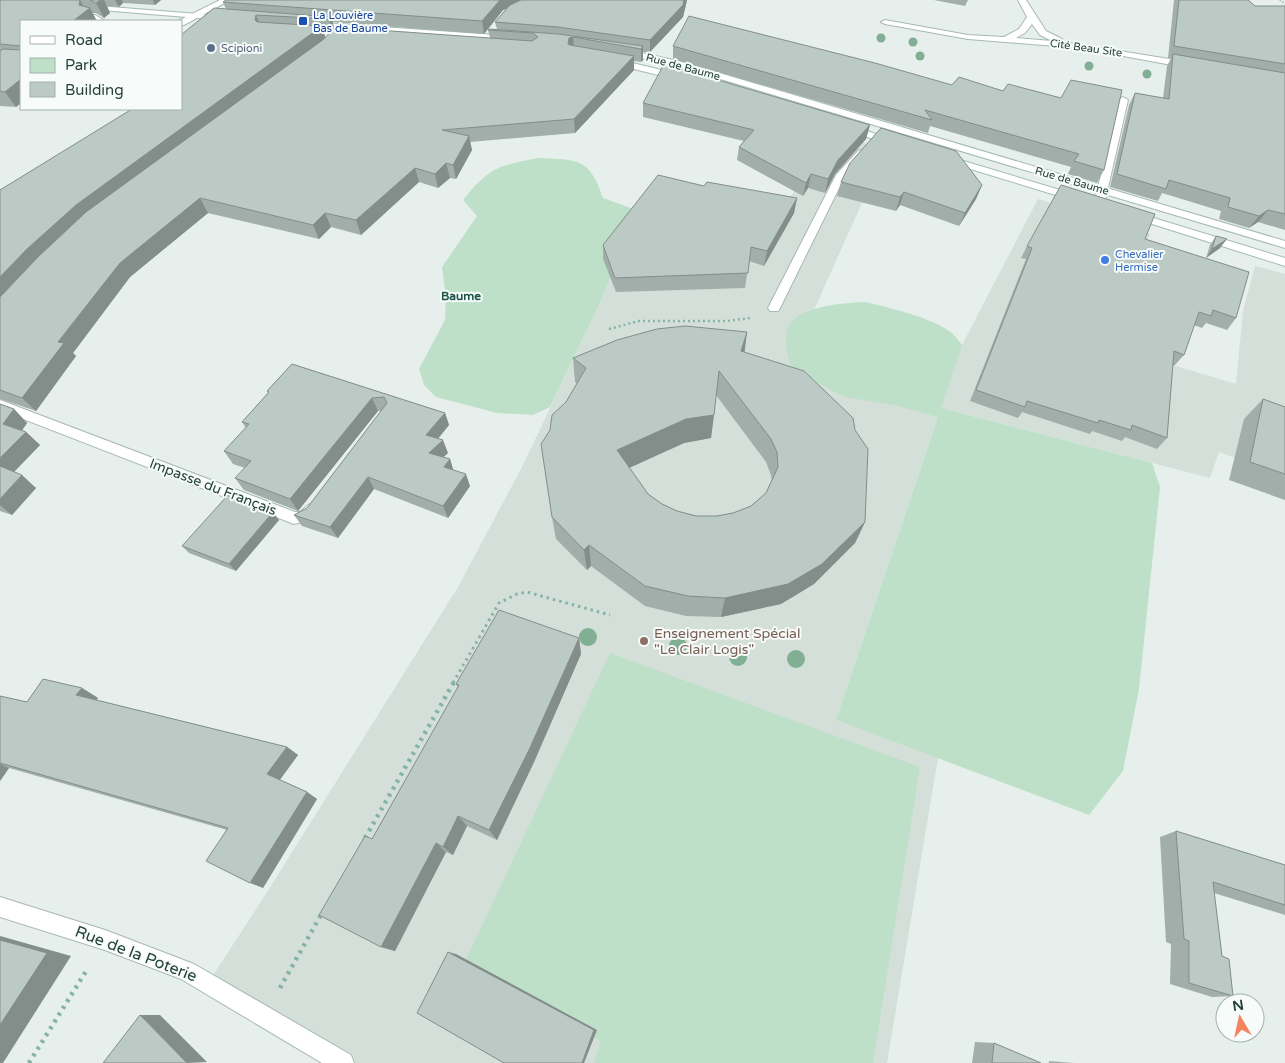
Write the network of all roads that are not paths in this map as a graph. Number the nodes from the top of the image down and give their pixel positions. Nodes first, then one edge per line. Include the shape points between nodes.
1 (226, 0) edge
2 (1022, 0) edge
3 (84, 7) edge
4 (89, 16) edge
5 (196, 16) junction
6 (1031, 17) junction
7 (231, 19) edge
8 (105, 20) edge
9 (885, 22) dead end
10 (182, 23) edge
11 (182, 24) edge
12 (307, 24) edge
13 (200, 26) edge
14 (346, 26) junction
15 (493, 32) junction
16 (336, 38) edge
17 (517, 38) edge
18 (1003, 39) junction
19 (481, 46) edge
20 (1080, 46) junction
21 (614, 51) edge
22 (607, 60) edge
23 (1202, 67) edge
24 (692, 80) edge
25 (1123, 100) edge
26 (839, 125) edge
27 (875, 137) junction
28 (905, 146) edge
29 (933, 155) edge
30 (1102, 190) junction
31 (1127, 213) edge
32 (1285, 245) edge
33 (1285, 262) edge
34 (774, 308) road end
35 (0, 405) edge
36 (320, 500) edge
37 (0, 907) edge
38 (343, 1063) edge

1 - 5 main road
2 - 6 main road
3 - 5 main road
4 - 8 main road
5 - 7 main road
5 - 10 main road
6 - 18 main road via 1023,30
6 - 20 main road via 1036,27 1052,38
9 - 18 main road, Cité Beau Site via 968,37
11 - 13 main road
12 - 14 main road
14 - 15 main road
14 - 16 main road
15 - 17 main road
15 - 19 main road
18 - 20 main road, Cité Beau Site
20 - 23 main road, Cité Beau Site
21 - 30 main road, Rue de Baume via 684,66
22 - 24 main road, Rue de Baume
25 - 30 main road
26 - 27 main road
27 - 28 main road
27 - 34 main road via 841,175
29 - 30 main road, Rue de Baume via 1103,206
30 - 32 main road, Rue de Baume
31 - 33 main road
35 - 36 main road, Impasse du Français via 294,518 308,515
37 - 38 main road, Rue de la Poterie via 105,940 187,971

